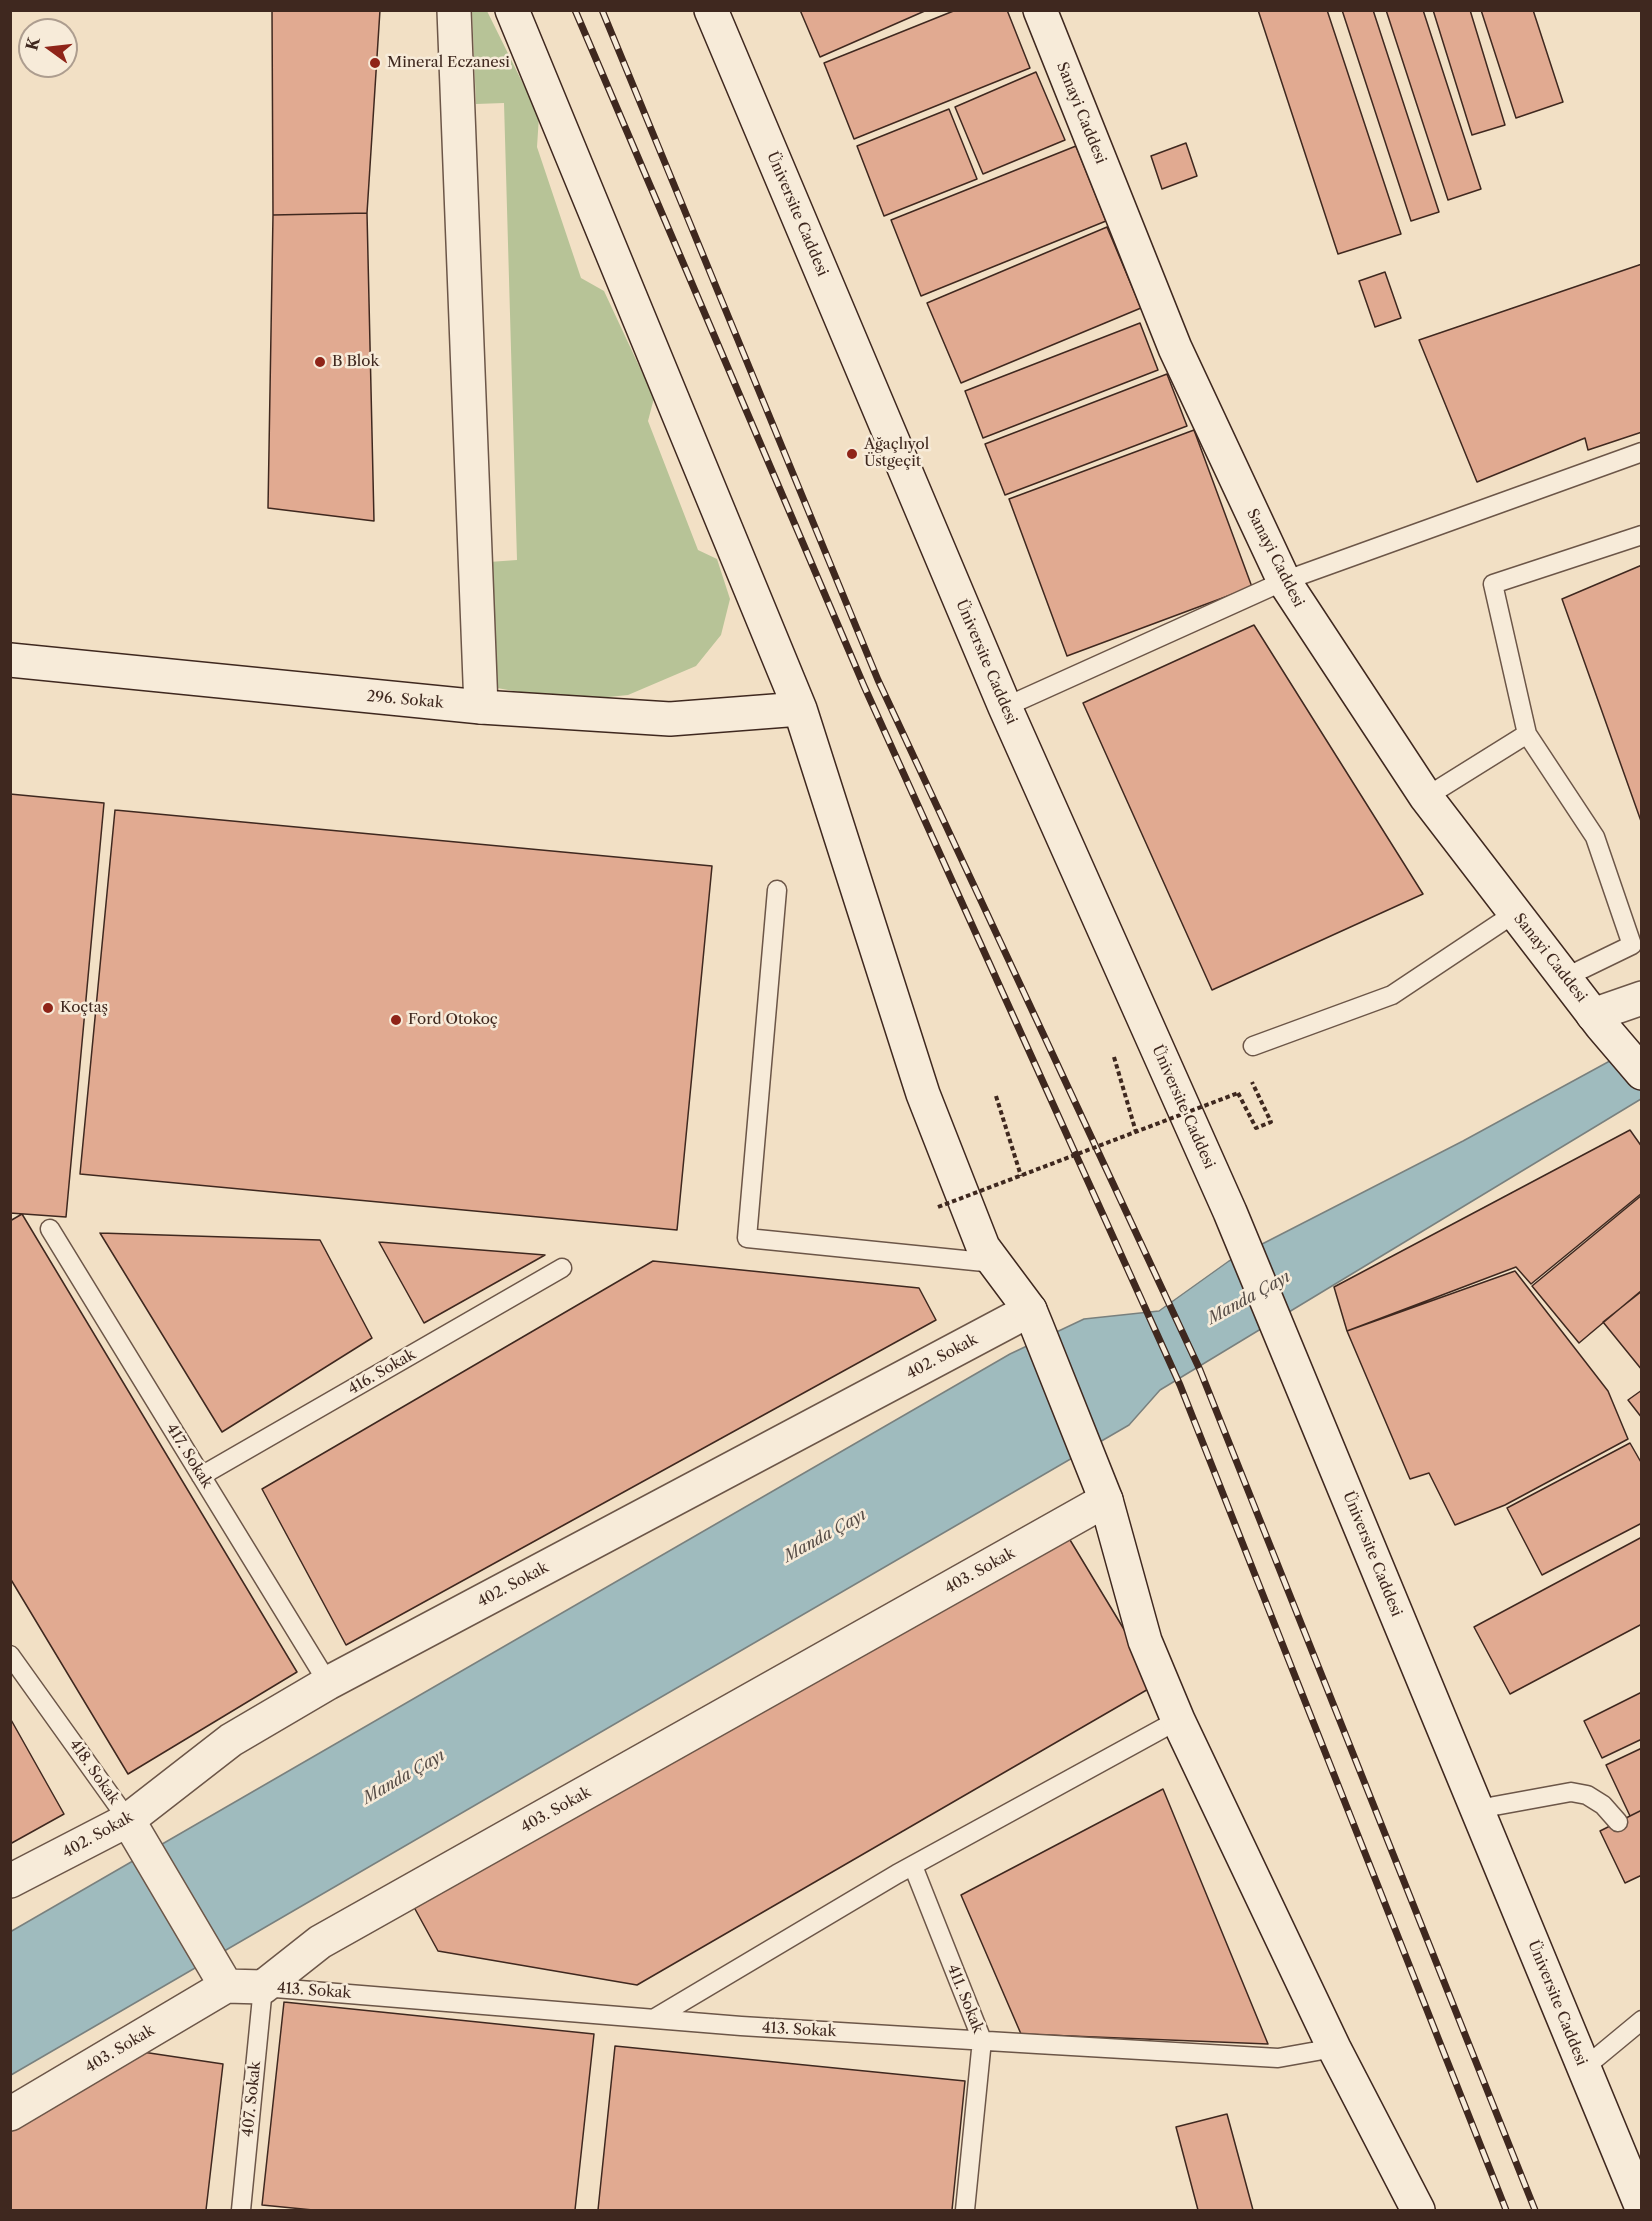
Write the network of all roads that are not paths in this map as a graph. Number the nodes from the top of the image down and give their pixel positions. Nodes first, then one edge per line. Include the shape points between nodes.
1 (454, 10) edge
2 (512, 10) edge
3 (1040, 10) edge
4 (712, 11) edge
5 (1641, 452) edge
6 (1641, 535) edge
7 (1284, 581) junction
8 (10, 660) edge
9 (482, 707) junction
10 (1005, 707) junction
11 (800, 709) junction
12 (1527, 734) junction
13 (1426, 797) junction
14 (777, 890) dead end
15 (1515, 913) junction
16 (1564, 978) junction
17 (1641, 998) edge
18 (1597, 1020) junction
19 (1253, 1046) dead end
20 (1641, 1073) edge
21 (50, 1229) dead end
22 (994, 1263) junction
23 (562, 1268) dead end
24 (1034, 1318) junction
25 (201, 1476) junction
26 (1106, 1500) junction
27 (10, 1655) edge
28 (328, 1683) junction
29 (1178, 1720) junction
30 (1478, 1809) junction
31 (1621, 1818) dead end
32 (128, 1820) junction
33 (913, 1866) junction
34 (10, 1881) edge
35 (226, 1986) junction
36 (264, 1987) junction
37 (655, 2018) junction
38 (1641, 2020) edge
39 (982, 2040) junction
40 (1334, 2048) junction
41 (1584, 2068) junction
42 (10, 2114) edge
43 (1641, 2208) edge
44 (241, 2211) edge
45 (965, 2211) edge
46 (1418, 2211) edge

1 - 9 main road
2 - 11 main road
3 - 7 main road, Sanayi Caddesi via 1175,348
4 - 10 main road, Üniversite Caddesi
5 - 7 lane
6 - 12 lane via 1493,584
7 - 10 lane
7 - 13 main road, Sanayi Caddesi
8 - 9 main road, 296. Sokak
9 - 11 main road, 296. Sokak via 669,720
10 - 30 main road, Üniversite Caddesi via 1230,1212
11 - 22 main road via 923,1094 983,1247
12 - 13 lane
12 - 16 lane via 1595,837 1632,945
13 - 15 main road, Sanayi Caddesi
14 - 22 lane via 747,1238
15 - 16 main road, Sanayi Caddesi
15 - 19 lane via 1392,995
16 - 18 main road, Sanayi Caddesi
17 - 18 main road
18 - 20 main road, Sanayi Caddesi
21 - 25 lane, 417. Sokak
22 - 24 main road
23 - 25 lane, 416. Sokak
24 - 26 main road
24 - 28 main road, 402. Sokak
25 - 28 lane, 417. Sokak
26 - 29 main road via 1145,1641
26 - 36 main road, 403. Sokak via 320,1942
27 - 32 lane, 418. Sokak
28 - 32 main road, 402. Sokak via 231,1740
29 - 33 lane
29 - 40 main road
30 - 31 lane via 1570,1792 1587,1795
30 - 41 main road, Üniversite Caddesi
32 - 34 main road, 402. Sokak
32 - 35 main road, 418. Sokak
33 - 37 lane
33 - 39 lane, 411. Sokak
35 - 36 main road
35 - 42 main road, 403. Sokak
36 - 37 lane, 413. Sokak
36 - 44 lane, 407. Sokak
37 - 39 lane, 413. Sokak
38 - 41 lane
39 - 40 lane, 413. Sokak via 1278,2058
39 - 45 lane, 411. Sokak
40 - 46 main road
41 - 43 main road, Üniversite Caddesi

